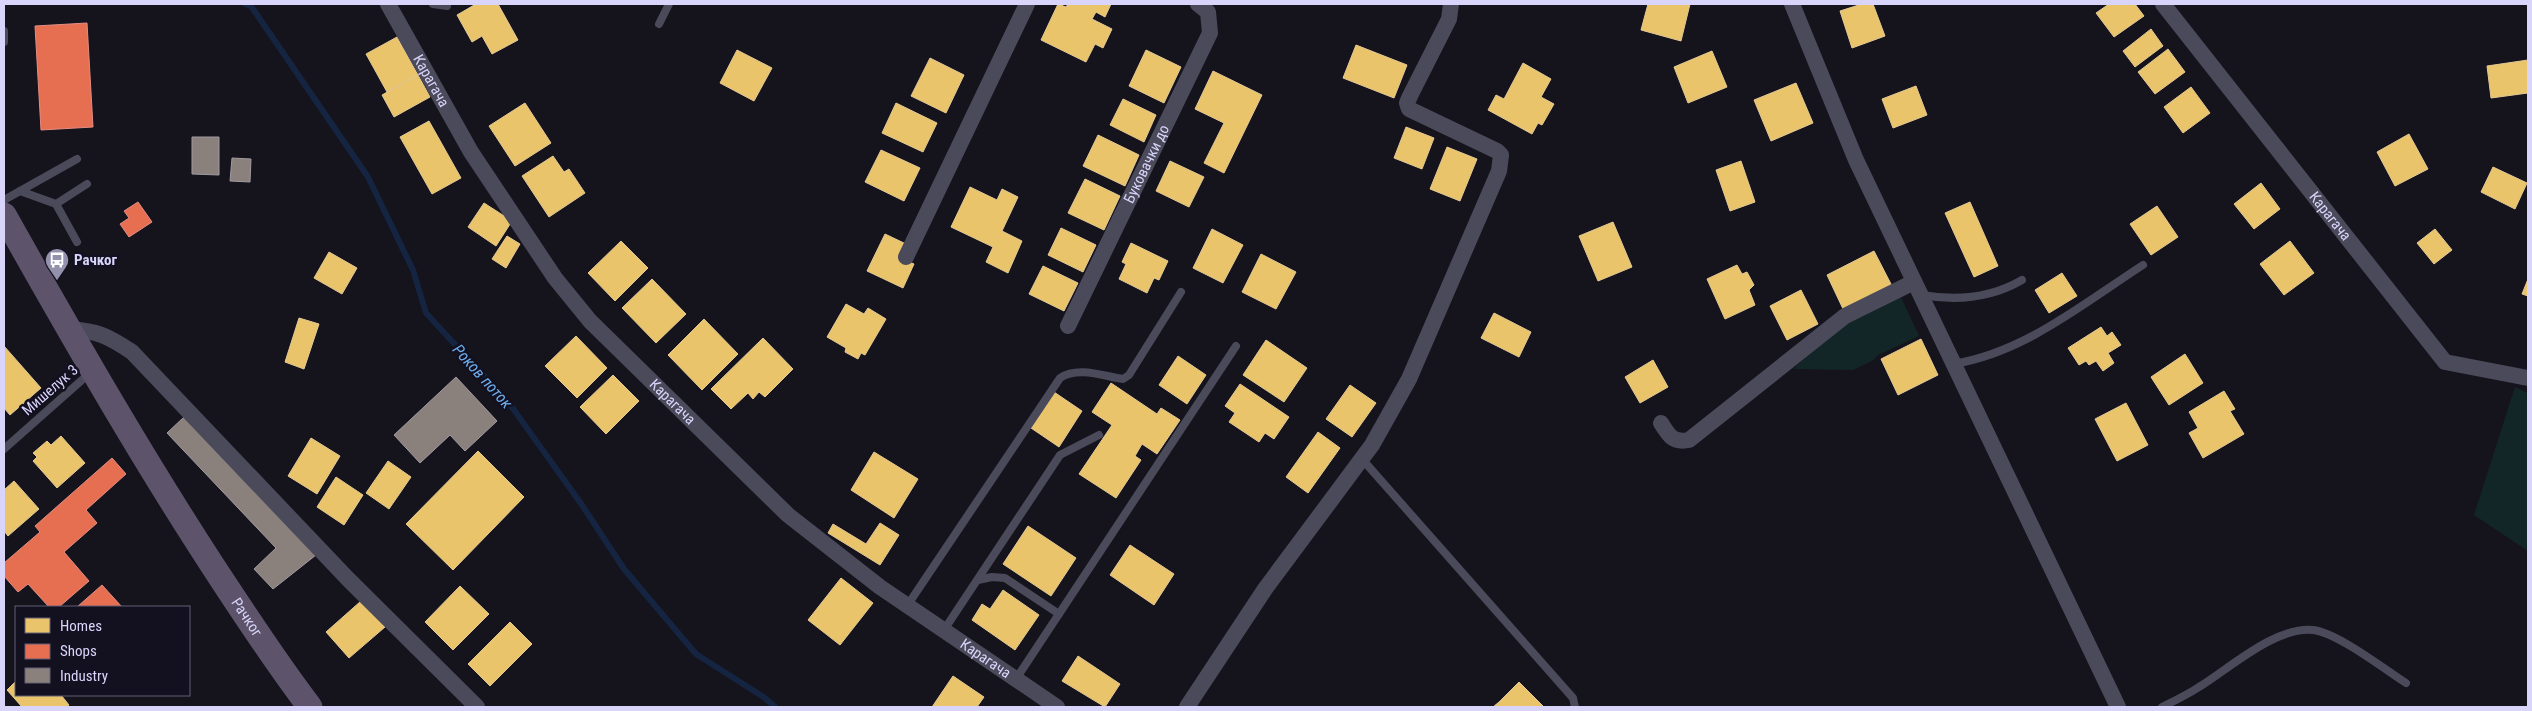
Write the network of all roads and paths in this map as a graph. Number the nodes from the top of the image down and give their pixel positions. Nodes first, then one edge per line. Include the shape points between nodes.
1 (388, 4) edge
2 (433, 4) edge
3 (669, 4) edge
4 (1027, 4) edge
5 (1198, 4) edge
6 (1450, 4) edge
7 (1792, 4) edge
8 (2163, 4) edge
9 (447, 6) dead end
10 (659, 24) dead end
11 (4, 31) edge
12 (4, 42) edge
13 (77, 159) dead end
14 (87, 184) dead end
15 (20, 191) junction
16 (4, 200) edge
17 (56, 204) junction
18 (9, 230) edge
19 (77, 242) dead end
20 (906, 257) dead end
21 (2143, 265) dead end
22 (2022, 280) dead end
23 (1917, 288) junction
24 (1181, 292) dead end
25 (1068, 326) dead end
26 (69, 329) junction
27 (1236, 346) dead end
28 (1953, 364) junction
29 (93, 371) junction
30 (2528, 378) edge
31 (1661, 423) dead end
32 (1099, 435) dead end
33 (4, 449) edge
34 (1362, 459) junction
35 (978, 580) junction
36 (908, 606) junction
37 (1059, 614) junction
38 (944, 630) junction
39 (1016, 679) junction
40 (2406, 683) dead end
41 (310, 707) edge
42 (477, 707) edge
43 (1057, 707) edge
44 (1187, 707) edge
45 (1574, 707) edge
46 (2118, 707) edge
47 (2162, 707) edge

1 - 36 street, Карагача via 472,152 555,278 590,321 788,515
2 - 9 lane
3 - 10 lane
4 - 20 street
5 - 25 street, Буковачки до via 1208,12 1210,33
6 - 34 street via 1449,19 1407,103 1409,109 1497,151 1502,162 1410,378
7 - 23 street via 1856,160
8 - 30 street, Карагача via 2445,362
11 - 12 lane
13 - 15 lane
14 - 17 lane
15 - 16 lane
15 - 17 lane
17 - 19 lane
18 - 26 main road, Рачког
21 - 28 lane via 2032,336 1994,354
22 - 23 lane via 2008,288 1961,298
23 - 28 street
23 - 31 street via 1845,316 1689,440 1679,442 1671,439
24 - 36 lane via 1129,375 1123,379 1085,372 1069,373 1060,378
26 - 29 main road, Рачког
26 - 42 street via 94,330 132,352 348,579
27 - 37 lane
28 - 46 street
29 - 33 lane, Мишелук 3
29 - 41 main road, Рачког via 175,508
32 - 35 lane via 1060,455
34 - 44 street via 1265,589
34 - 45 lane via 1573,698
35 - 37 lane via 1005,578
35 - 38 lane
36 - 38 street, Карагача
37 - 39 lane
38 - 39 street, Карагача
39 - 43 street, Карагача
40 - 47 lane via 2343,642 2315,630 2293,631 2266,643 2197,689

